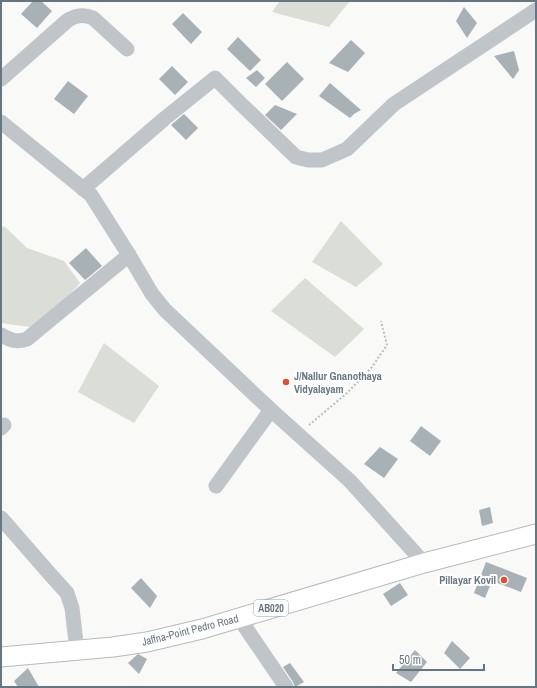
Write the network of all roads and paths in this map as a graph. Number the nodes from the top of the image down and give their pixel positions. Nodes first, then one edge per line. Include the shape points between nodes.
1 (536, 10) edge
2 (127, 49) dead end
3 (1, 80) edge
4 (1, 122) edge
5 (83, 189) junction
6 (130, 255) junction
7 (381, 321) dead end
8 (1, 335) edge
9 (271, 410) junction
10 (298, 434) junction
11 (216, 486) dead end
12 (1, 518) edge
13 (536, 534) edge
14 (424, 563) junction
15 (239, 618) junction
16 (77, 651) junction
17 (1, 657) edge
18 (286, 687) edge

1 - 5 street via 394,104 347,149 322,160 296,157 215,78
2 - 3 street via 93,18 87,15 75,16
4 - 5 street
5 - 6 street via 91,195
6 - 8 street via 27,339 19,342
6 - 9 street via 152,294 165,310
7 - 10 path via 387,345 372,367 346,394
9 - 10 street
9 - 11 street
10 - 14 street via 350,481
12 - 16 street via 67,593 72,608
13 - 14 main road, Jaffna-Point Pedro Road / AB020
14 - 15 main road, Jaffna-Point Pedro Road / AB020
15 - 16 main road, Jaffna-Point Pedro Road / AB020 via 147,642
15 - 18 street
16 - 17 main road, Jaffna-Point Pedro Road / AB020

